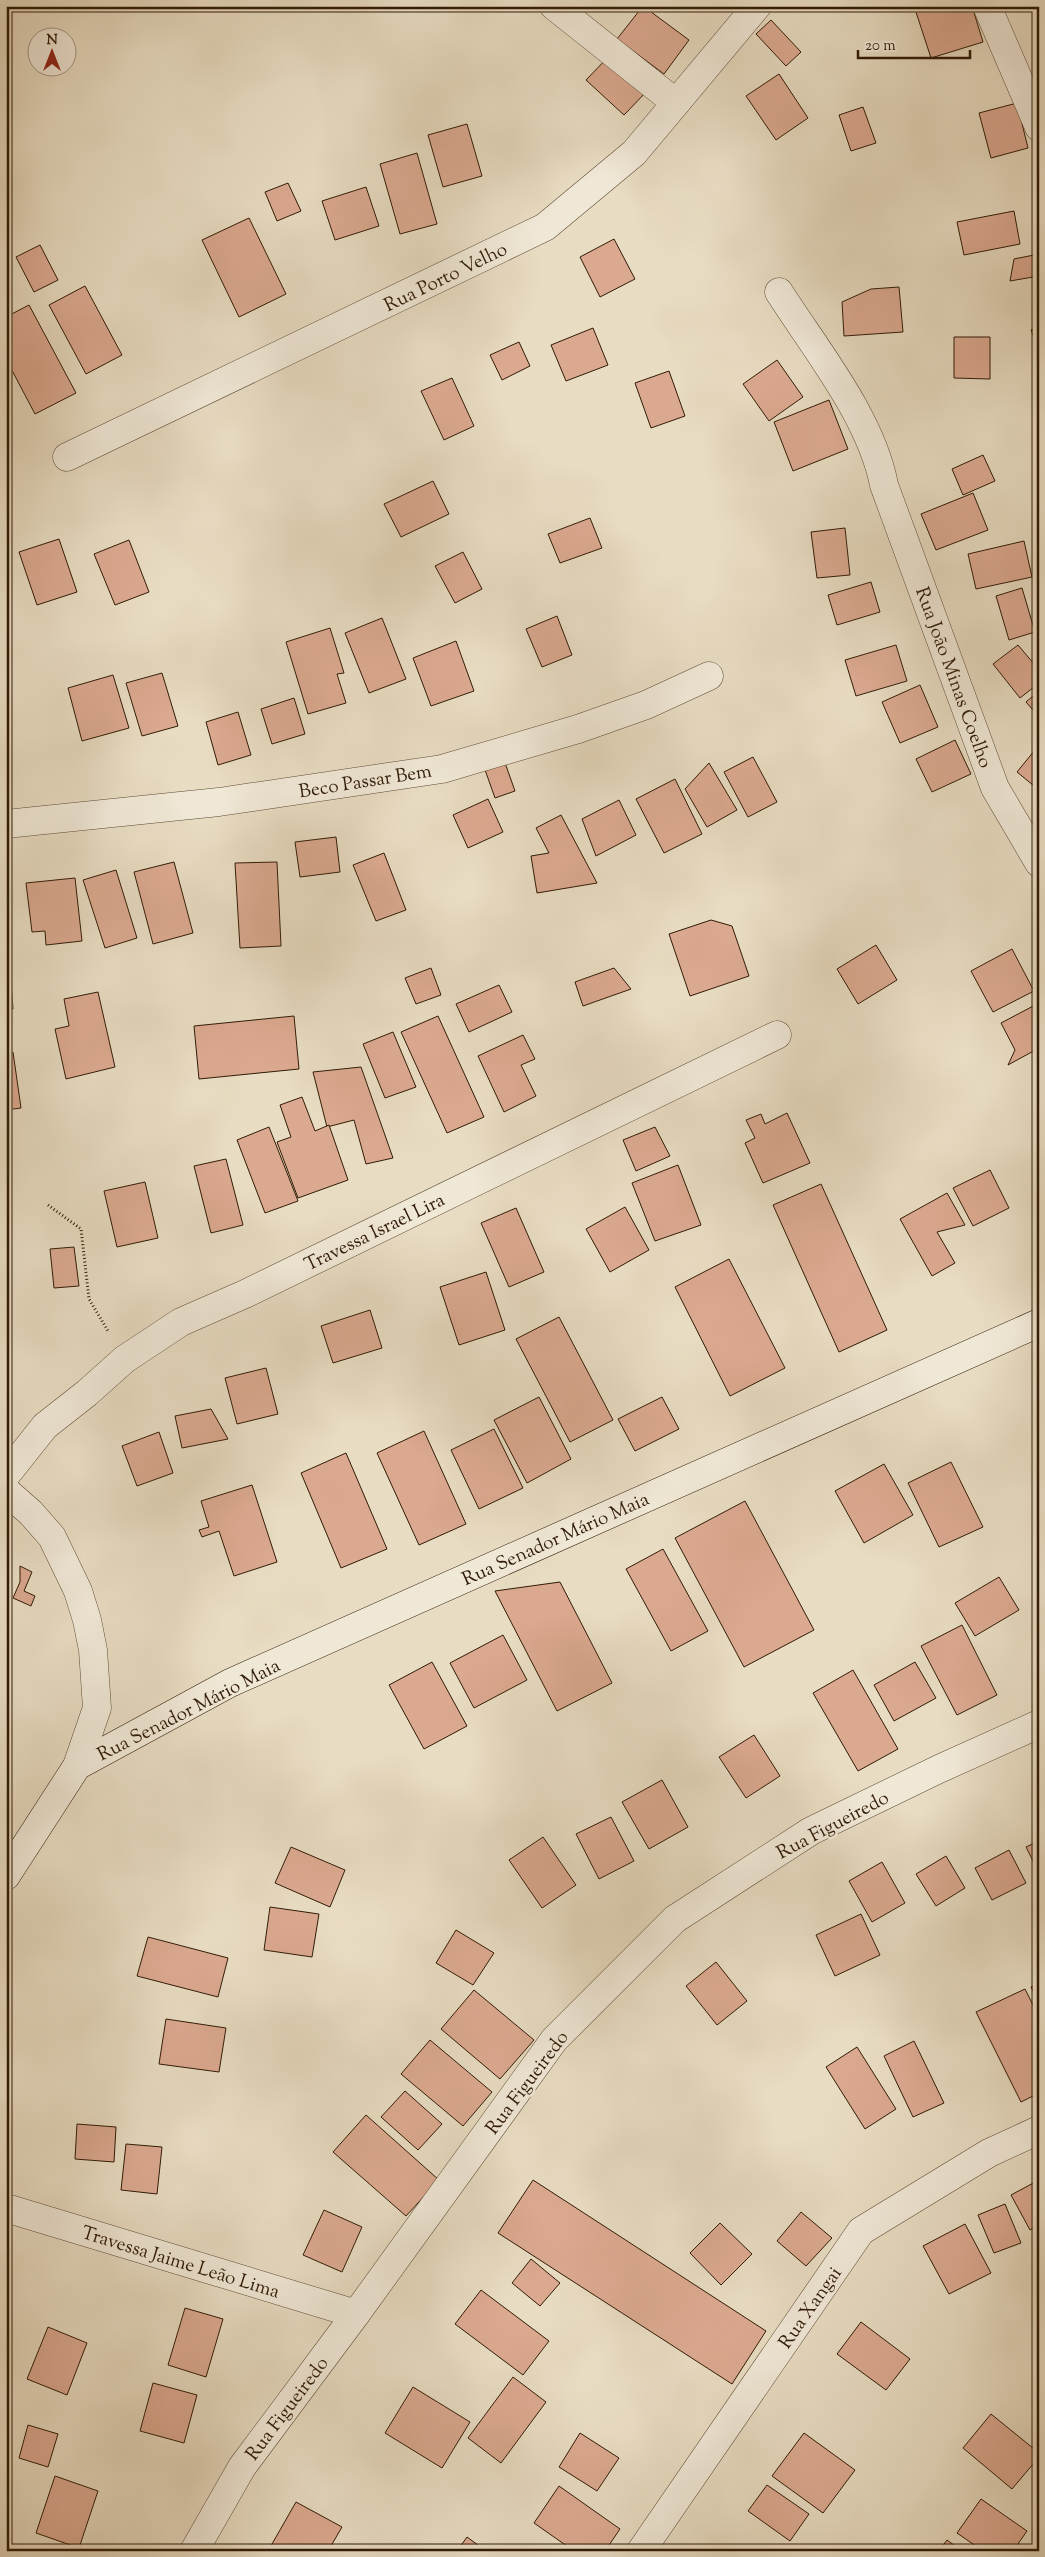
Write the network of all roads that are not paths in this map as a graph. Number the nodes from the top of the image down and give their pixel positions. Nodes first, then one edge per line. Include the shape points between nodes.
1 (554, 6) edge
2 (757, 6) edge
3 (987, 6) edge
4 (676, 103) junction
5 (1039, 127) edge
6 (779, 292) dead end
7 (67, 458) dead end
8 (709, 676) dead end
9 (6, 824) edge
10 (1039, 863) edge
11 (777, 1035) dead end
12 (1039, 1323) edge
13 (6, 1475) edge
14 (6, 1491) edge
15 (1039, 1724) edge
16 (77, 1766) junction
17 (6, 1876) edge
18 (1039, 2130) edge
19 (6, 2208) edge
20 (356, 2314) junction
21 (194, 2551) edge
22 (641, 2551) edge

1 - 4 street
2 - 4 street, Rua Porto Velho
3 - 5 street
4 - 7 street, Rua Porto Velho via 634,153 545,227
6 - 10 street, Rua João Minas Coelho via 868,431 879,459 884,485 995,788
8 - 9 street, Beco Passar Bem via 646,705 578,729 442,769 219,802
11 - 13 street, Travessa Israel Lira via 245,1294 181,1322 125,1359 45,1426
12 - 16 street, Rua Senador Mário Maia via 230,1683
14 - 16 street via 31,1512 52,1538 78,1591 87,1620 93,1650 97,1708
15 - 20 street, Rua Figueiredo via 811,1831 675,1919 554,2040
16 - 17 street
18 - 22 street, Rua Xangai via 989,2153 861,2231
19 - 20 street, Travessa Jaime Leão Lima
20 - 21 street, Rua Figueiredo via 242,2466

